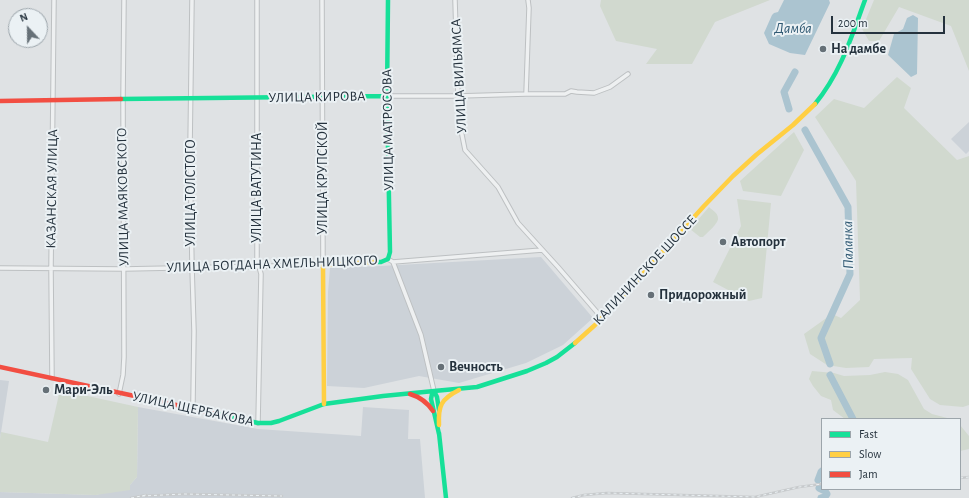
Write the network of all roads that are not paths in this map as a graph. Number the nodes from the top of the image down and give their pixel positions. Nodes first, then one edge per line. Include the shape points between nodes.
1 (54, 0) edge
2 (124, 0) edge
3 (192, 0) edge
4 (257, 0) edge
5 (322, 0) edge
6 (388, 0) edge
7 (455, 0) edge
8 (528, 0) edge
9 (865, 0) edge
10 (628, 74) dead end
11 (526, 94) junction
12 (322, 96) junction
13 (387, 96) junction
14 (458, 96) junction
15 (257, 98) junction
16 (191, 99) junction
17 (123, 100) junction
18 (0, 101) edge
19 (52, 101) junction
20 (542, 250) junction
21 (388, 259) junction
22 (393, 262) junction
23 (323, 265) junction
24 (259, 266) junction
25 (192, 267) junction
26 (0, 268) edge
27 (51, 268) junction
28 (124, 268) junction
29 (602, 318) junction
30 (0, 367) edge
31 (52, 378) junction
32 (464, 388) junction
33 (434, 390) junction
34 (119, 394) junction
35 (405, 394) junction
36 (324, 404) junction
37 (192, 409) junction
38 (436, 412) junction
39 (258, 423) junction
40 (446, 498) edge

1 - 19 street, КАЗАНСКАЯ УЛИЦА
2 - 17 street, УЛИЦА МАЯКОВСКОГО
3 - 16 street, УЛИЦА ТОЛСТОГО
4 - 15 street, УЛИЦА ВАТУТИНА
5 - 12 street, УЛИЦА КРУПСКОЙ
6 - 13 main road, УЛИЦА МАТРОСОВА
7 - 14 street, УЛИЦА ВИЛЬЯМСА
8 - 11 street
9 - 29 main road, КАЛИНИНСКОЕ ШОССЕ via 836,74 825,92 810,110 719,190
10 - 11 street, УЛИЦА КИРОВА via 610,87 594,92
11 - 14 street, УЛИЦА КИРОВА
12 - 13 main road, УЛИЦА КИРОВА
12 - 15 main road, УЛИЦА КИРОВА
12 - 23 street, УЛИЦА КРУПСКОЙ
13 - 14 street, УЛИЦА КИРОВА
13 - 21 main road, УЛИЦА МАТРОСОВА via 390,252
14 - 20 street, УЛИЦА ВИЛЬЯМСА via 465,150 498,187 518,223
15 - 16 main road, УЛИЦА КИРОВА
15 - 24 street, УЛИЦА ВАТУТИНА
16 - 17 main road, УЛИЦА КИРОВА
16 - 25 street, УЛИЦА ТОЛСТОГО
17 - 19 main road, УЛИЦА КИРОВА
17 - 28 street, УЛИЦА МАЯКОВСКОГО
18 - 19 main road, УЛИЦА КИРОВА
19 - 27 street, КАЗАНСКАЯ УЛИЦА
20 - 22 street, УЛИЦА БОГДАНА ХМЕЛЬНИЦКОГО
20 - 29 street, УЛИЦА ВИЛЬЯМСА
21 - 22 street, УЛИЦА БОГДАНА ХМЕЛЬНИЦКОГО
21 - 23 main road, УЛИЦА БОГДАНА ХМЕЛЬНИЦКОГО via 380,262
22 - 33 street via 421,335
23 - 24 street, УЛИЦА БОГДАНА ХМЕЛЬНИЦКОГО
23 - 36 main road, УЛИЦА КРУПСКОЙ
24 - 25 street, УЛИЦА БОГДАНА ХМЕЛЬНИЦКОГО
24 - 39 street, УЛИЦА ВАТУТИНА
25 - 28 street, УЛИЦА БОГДАНА ХМЕЛЬНИЦКОГО
25 - 37 street, УЛИЦА ТОЛСТОГО
26 - 27 street, УЛИЦА БОГДАНА ХМЕЛЬНИЦКОГО
27 - 28 street, УЛИЦА БОГДАНА ХМЕЛЬНИЦКОГО
27 - 31 street, КАЗАНСКАЯ УЛИЦА
28 - 34 street, УЛИЦА МАЯКОВСКОГО via 124,357
29 - 32 main road, КАЛИНИНСКОЕ ШОССЕ via 577,342 546,364 487,384
30 - 31 main road, УЛИЦА ЩЕРБАКОВА
31 - 34 main road, УЛИЦА ЩЕРБАКОВА
32 - 33 main road, КАЛИНИНСКОЕ ШОССЕ
32 - 38 main road via 448,397
33 - 35 main road, УЛИЦА ЩЕРБАКОВА
33 - 38 main road
34 - 37 main road, УЛИЦА ЩЕРБАКОВА
35 - 36 main road, УЛИЦА ЩЕРБАКОВА
35 - 38 main road via 422,399
36 - 39 main road, УЛИЦА ЩЕРБАКОВА via 278,421
37 - 39 main road, УЛИЦА ЩЕРБАКОВА
38 - 40 main road

